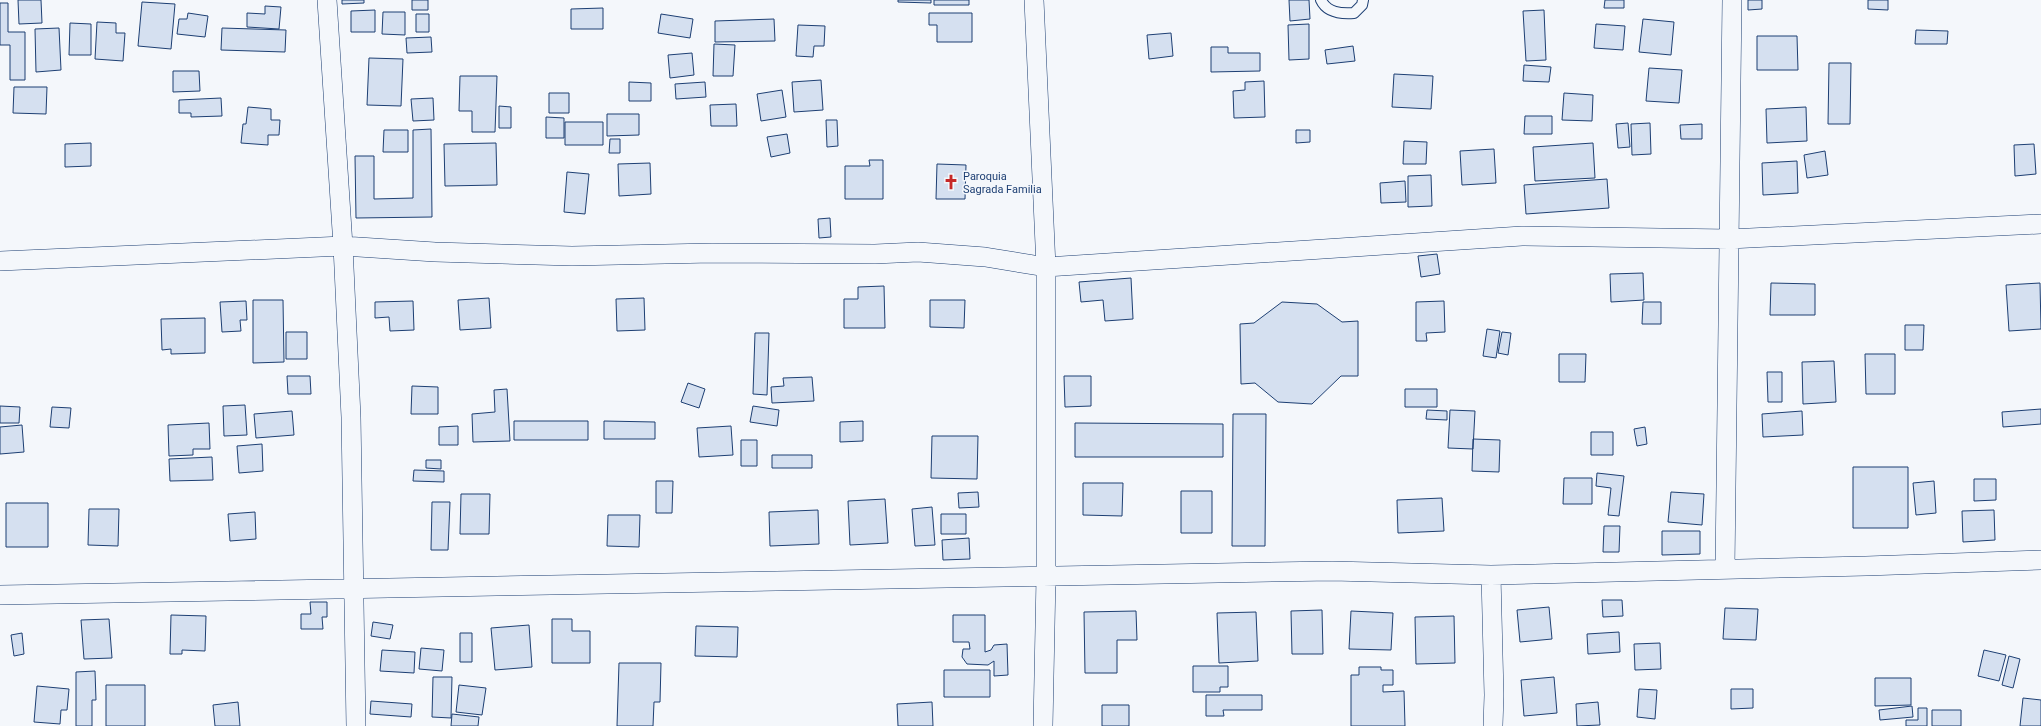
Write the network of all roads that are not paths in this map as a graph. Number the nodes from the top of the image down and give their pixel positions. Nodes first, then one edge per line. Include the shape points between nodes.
1 (327, 0) edge
2 (1034, 0) edge
3 (1321, 0) edge
4 (1363, 0) edge
5 (1732, 0) edge
6 (2041, 224) edge
7 (1729, 239) junction
8 (343, 246) junction
9 (0, 261) edge
10 (1046, 267) junction
11 (2041, 560) edge
12 (1726, 568) junction
13 (1491, 575) junction
14 (1046, 577) junction
15 (354, 588) junction
16 (0, 596) edge
17 (356, 726) edge
18 (1043, 726) edge
19 (1493, 726) edge

1 - 8 street
2 - 10 street
3 - 4 lane via 1323,5 1338,14 1354,13 1362,5
5 - 7 street
6 - 7 street
7 - 10 street via 1522,236
7 - 12 street
8 - 9 street
8 - 10 street via 572,256 918,252 985,257
8 - 15 street
10 - 14 street
11 - 12 street
12 - 13 street
13 - 14 street via 1332,571
13 - 19 street
14 - 15 street
14 - 18 street
15 - 16 street
15 - 17 street

